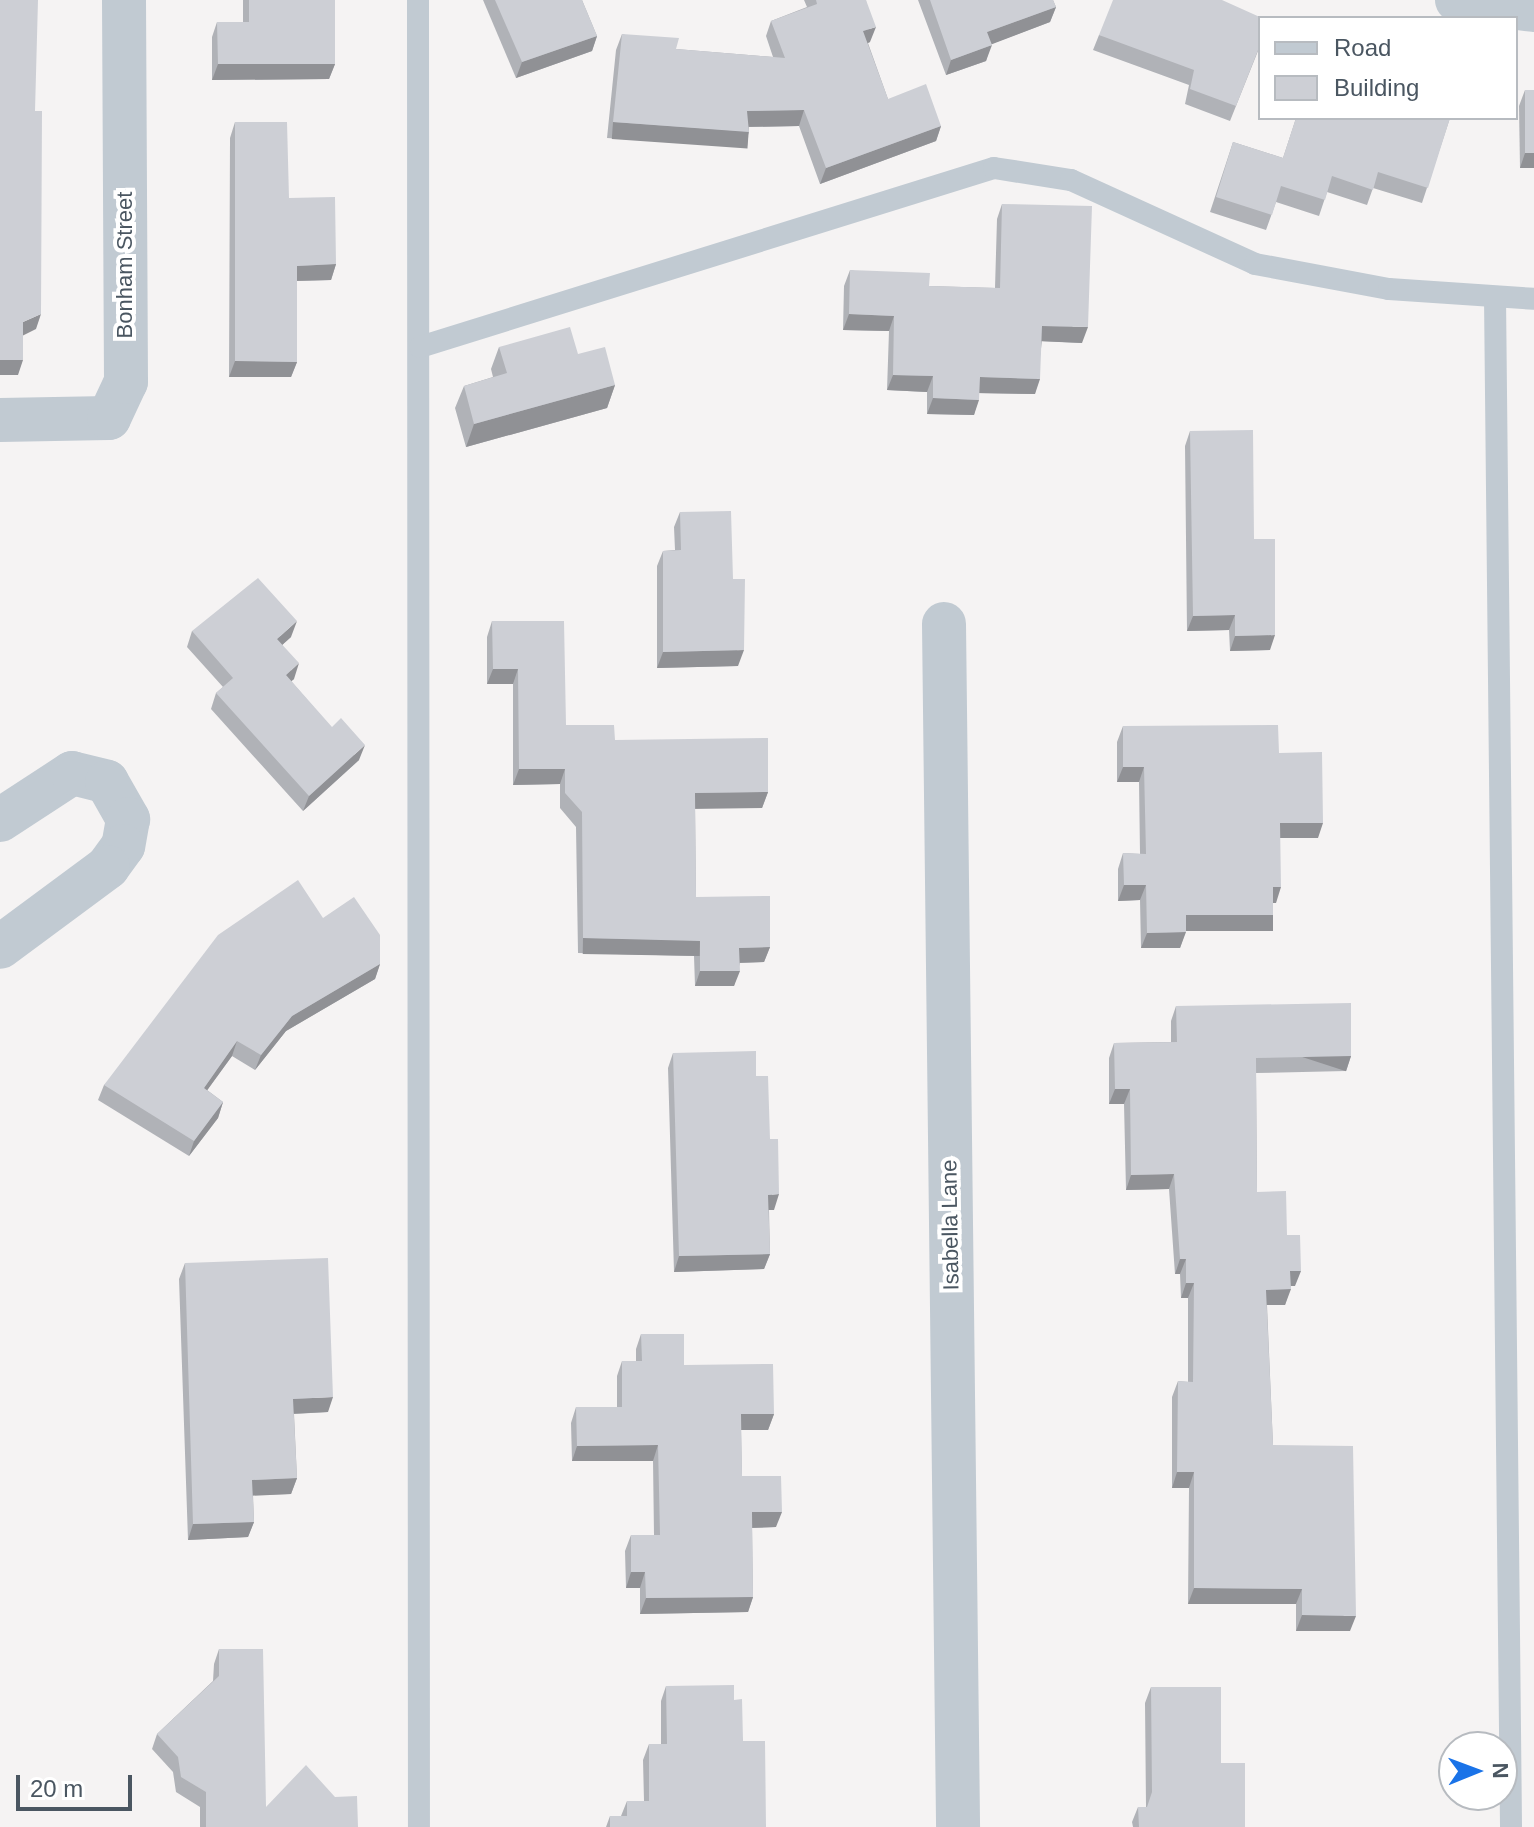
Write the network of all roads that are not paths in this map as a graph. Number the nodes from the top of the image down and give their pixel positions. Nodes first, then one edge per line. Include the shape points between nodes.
1 (124, 0) edge
2 (418, 0) edge
3 (1457, 0) edge
4 (1534, 10) edge
5 (1495, 297) junction
6 (1534, 299) edge
7 (420, 347) junction
8 (0, 420) edge
9 (944, 624) dead end
10 (0, 820) edge
11 (0, 947) edge
12 (419, 1827) edge
13 (958, 1827) edge
14 (1511, 1827) edge

1 - 8 street, Bonham Street via 126,382 109,418
2 - 7 lane
3 - 4 street
5 - 6 lane
5 - 7 lane via 1389,289 1255,264 1071,180 994,168
5 - 14 lane
7 - 12 lane
9 - 13 street, Isabella Lane
10 - 11 street via 72,773 107,782 128,819 123,846 108,867

